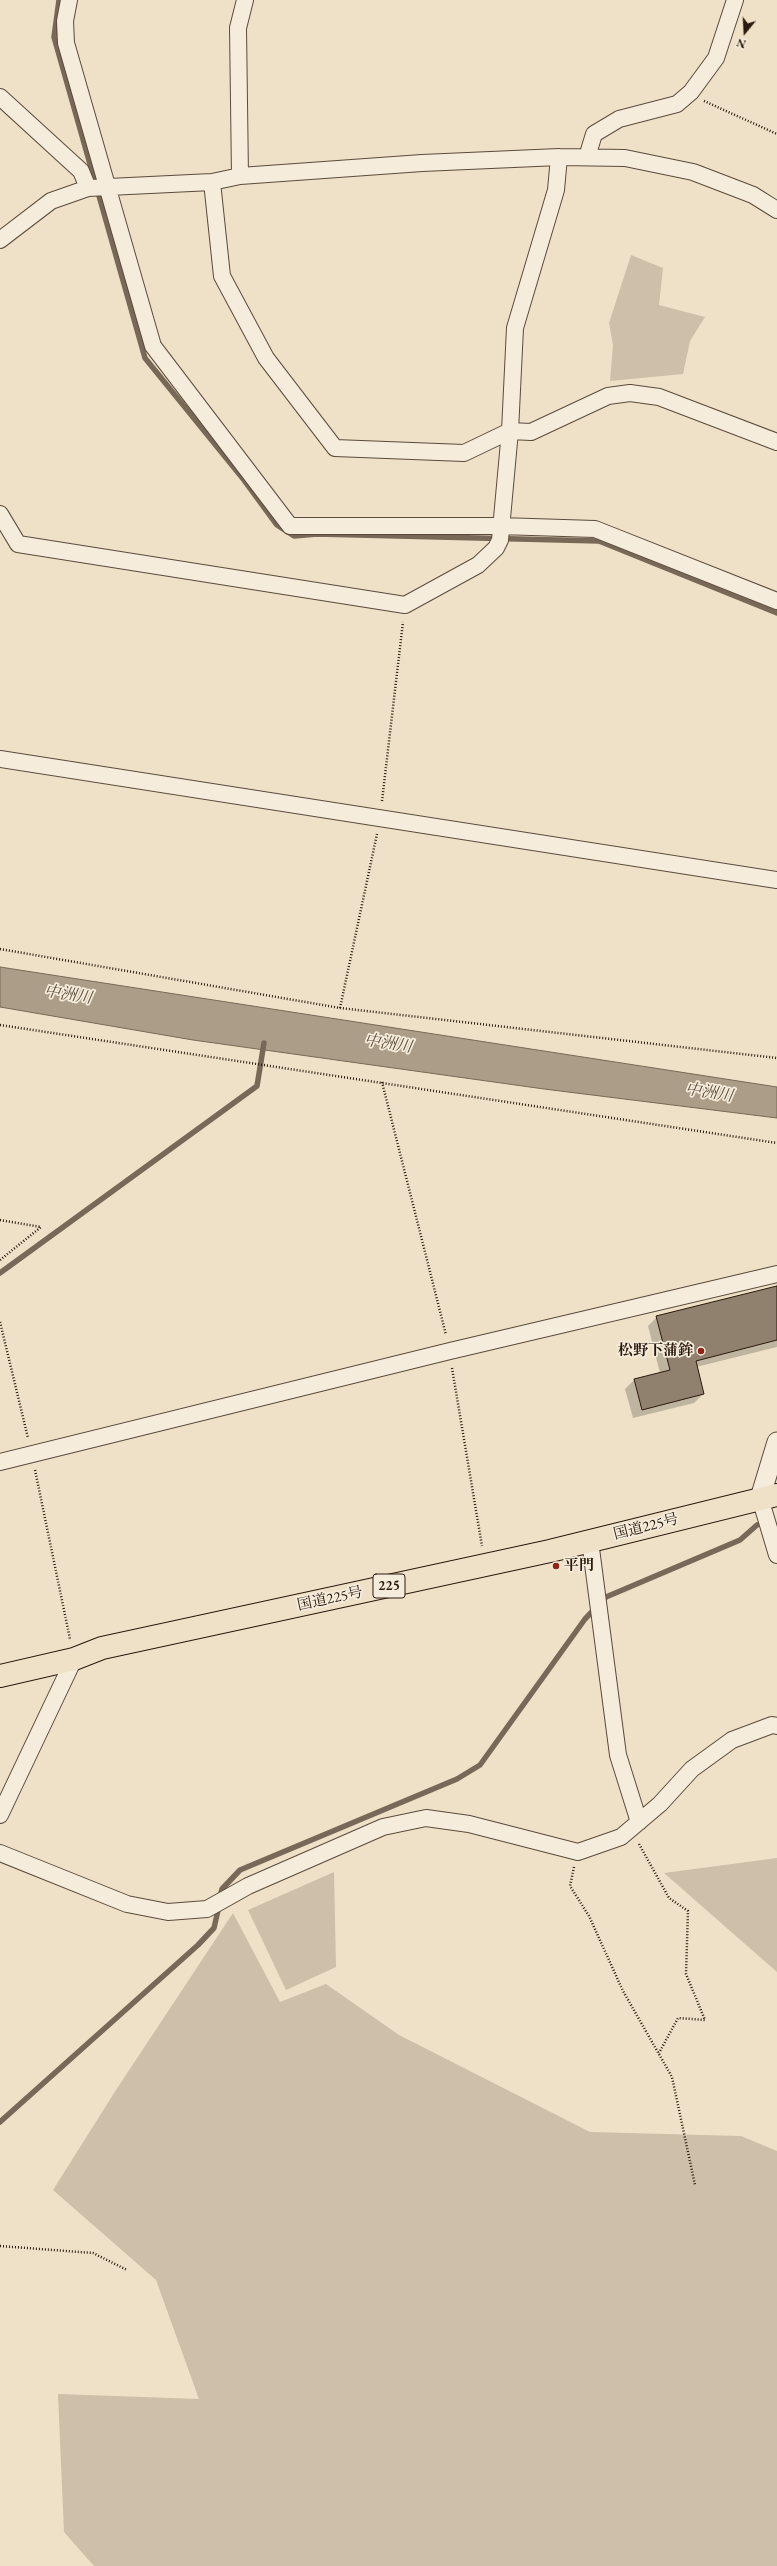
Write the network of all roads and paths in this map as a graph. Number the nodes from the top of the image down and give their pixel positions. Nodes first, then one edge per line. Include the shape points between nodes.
1 (69, 0) edge
2 (245, 0) edge
3 (735, 0) edge
4 (691, 92) junction
5 (0, 96) edge
6 (777, 134) edge
7 (559, 157) junction
8 (587, 157) junction
9 (240, 176) junction
10 (212, 182) junction
11 (97, 187) junction
12 (777, 210) edge
13 (0, 240) edge
14 (510, 431) junction
15 (777, 442) edge
16 (0, 514) edge
17 (500, 533) junction
18 (777, 601) edge
19 (0, 760) edge
20 (777, 880) edge
21 (0, 949) edge
22 (0, 1025) edge
23 (777, 1058) edge
24 (382, 1082) junction
25 (777, 1143) edge
26 (0, 1220) edge
27 (0, 1260) edge
28 (777, 1274) edge
29 (0, 1322) edge
30 (450, 1351) junction
31 (777, 1442) edge
32 (32, 1455) junction
33 (0, 1462) edge
34 (768, 1496) edge
35 (590, 1541) junction
36 (777, 1556) edge
37 (486, 1565) junction
38 (74, 1659) junction
39 (0, 1676) edge
40 (777, 1726) edge
41 (0, 1815) edge
42 (639, 1822) junction
43 (578, 1852) junction
44 (0, 1853) edge
45 (659, 2053) junction
46 (695, 2185) dead end
47 (0, 2246) edge
48 (127, 2270) dead end

1 - 11 street via 65,21 66,43
2 - 9 street via 238,28
3 - 4 street via 716,58
4 - 6 path via 706,102
4 - 8 street via 677,104 619,120 594,134
5 - 11 street
7 - 8 street
7 - 9 street via 422,163
7 - 14 street via 556,190 514,328
8 - 12 street via 625,158 694,172 752,195
9 - 10 street
10 - 11 street
10 - 14 street via 222,276 266,358 335,448 464,452
11 - 13 street via 50,201
11 - 17 street via 153,346 290,526
14 - 15 street via 531,432 608,396 630,393 659,397
14 - 17 street
16 - 17 street via 18,544 405,605 478,565 496,548
17 - 18 street via 595,529
19 - 20 street
21 - 23 path via 340,1008
22 - 24 path
24 - 25 path
24 - 30 path
26 - 27 path via 41,1227
28 - 30 street
29 - 32 path
30 - 32 street
30 - 37 path
31 - 34 street
32 - 33 street
32 - 38 path
34 - 35 highway, 国道225号 / 225
34 - 36 street
35 - 37 highway, 国道225号 / 225
35 - 42 street via 618,1755
37 - 38 highway, 国道225号 / 225 via 102,1648
38 - 39 highway, 国道225号 / 225
38 - 41 street
40 - 42 street via 772,1725 732,1740 692,1769 660,1804
42 - 43 street via 621,1837
42 - 45 path via 637,1840 669,1898 688,1911 686,1974 705,2020 678,2018
43 - 44 street via 468,1824 426,1818 383,1827 248,1886 207,1909 168,1912 127,1904
43 - 45 path via 570,1886 589,1916 623,1991
45 - 46 path via 672,2077
47 - 48 path via 92,2253

